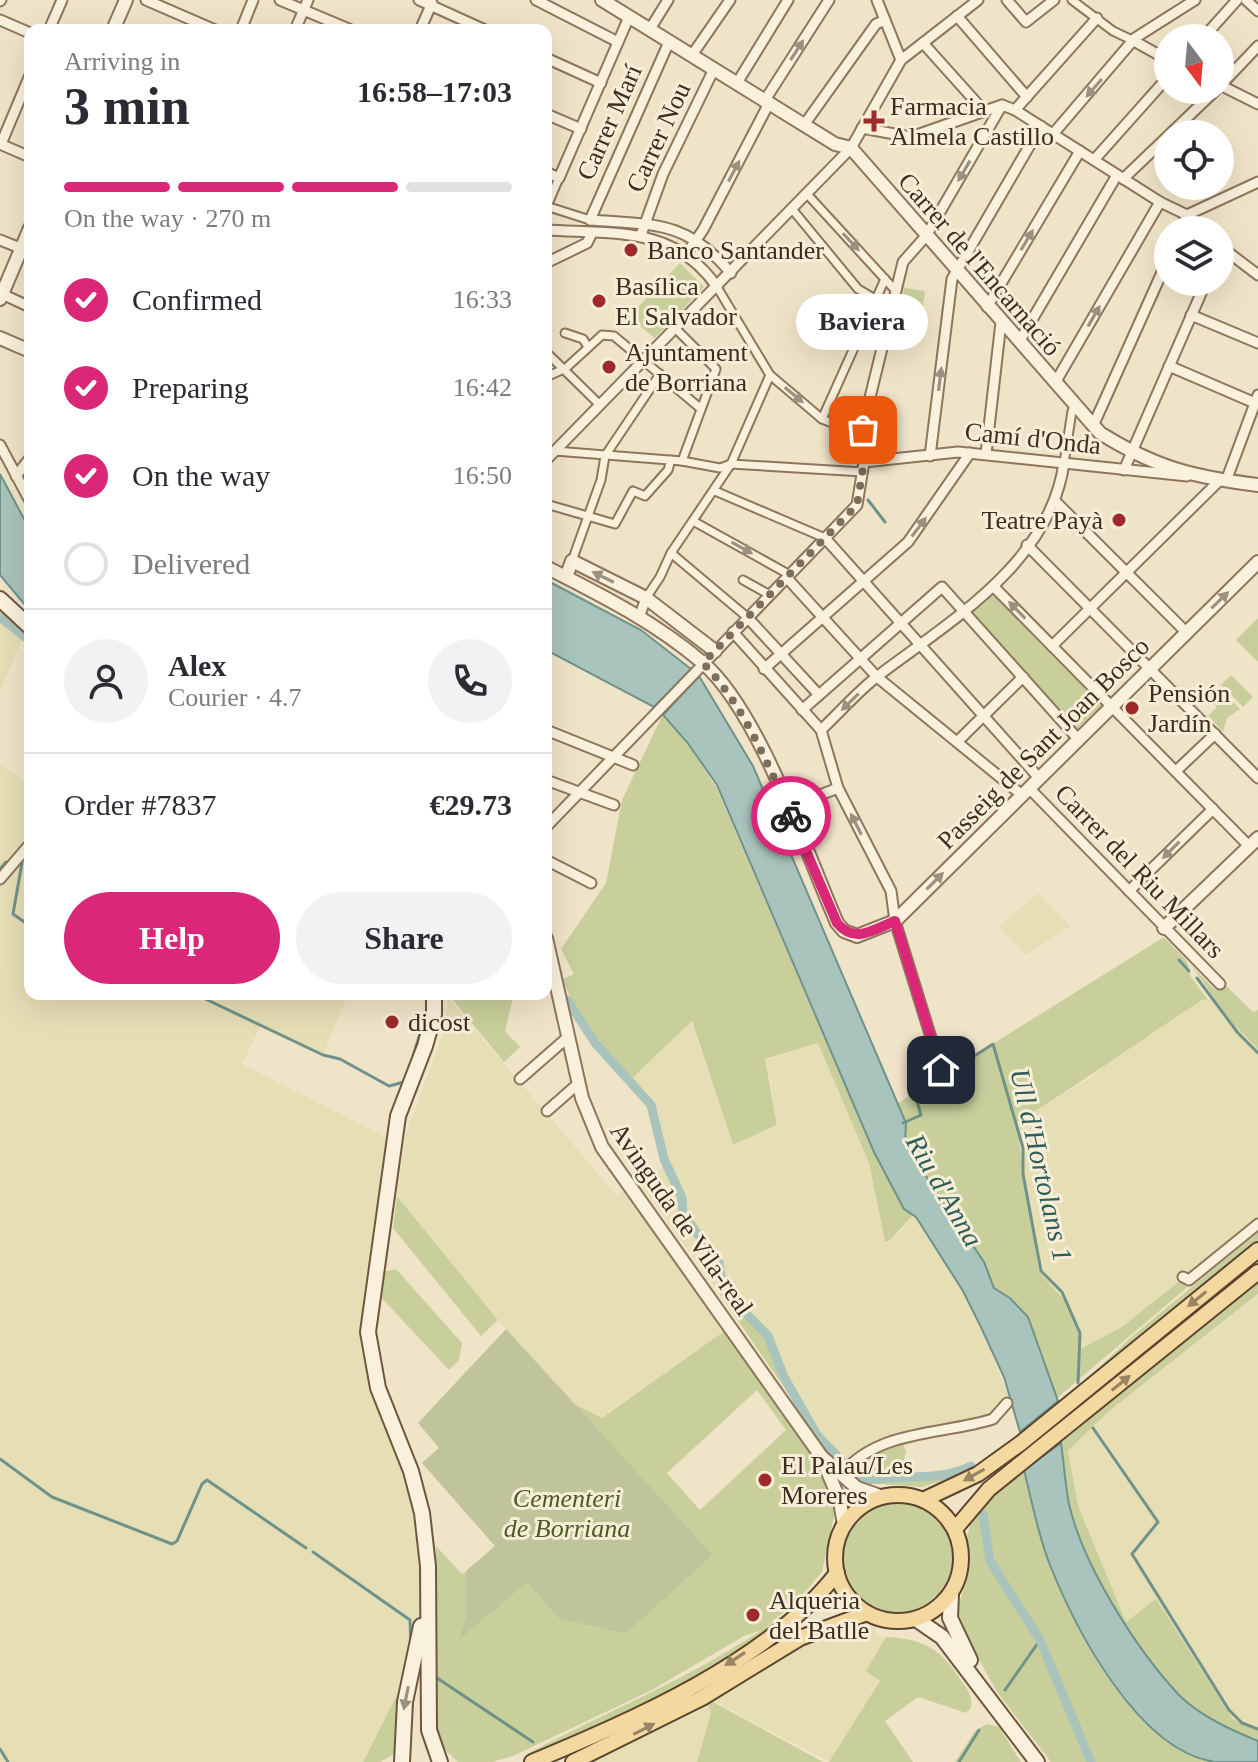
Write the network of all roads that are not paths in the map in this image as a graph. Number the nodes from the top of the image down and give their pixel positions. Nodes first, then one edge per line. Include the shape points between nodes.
1 (62, 0) edge
2 (126, 0) edge
3 (146, 0) edge
4 (253, 0) edge
5 (280, 0) edge
6 (308, 0) edge
7 (419, 0) edge
8 (536, 0) edge
9 (668, 0) edge
10 (730, 0) edge
11 (788, 0) edge
12 (829, 0) edge
13 (877, 0) edge
14 (977, 0) edge
15 (1007, 0) edge
16 (1054, 0) edge
17 (1072, 0) edge
18 (1237, 0) edge
19 (1246, 0) edge
20 (608, 1) edge
21 (1188, 2) edge
22 (432, 3) edge
23 (304, 10) junction
24 (1258, 11) edge
25 (957, 16) junction
26 (629, 17) junction
27 (1097, 18) junction
28 (0, 20) edge
29 (885, 20) junction
30 (52, 24) edge
31 (116, 24) edge
32 (201, 24) edge
33 (243, 24) edge
34 (298, 24) edge
35 (337, 24) edge
36 (423, 24) edge
37 (473, 24) edge
38 (1216, 24) edge
39 (650, 29) junction
40 (24, 30) edge
41 (1134, 41) junction
42 (618, 42) junction
43 (669, 42) junction
44 (923, 43) junction
45 (1258, 46) edge
46 (1154, 52) edge
47 (692, 55) junction
48 (901, 60) junction
49 (552, 61) edge
50 (714, 69) junction
51 (1234, 71) edge
52 (601, 83) junction
53 (737, 83) junction
54 (24, 89) edge
55 (1154, 93) edge
56 (1234, 94) edge
57 (1027, 97) junction
58 (765, 100) junction
59 (1201, 104) edge
60 (1258, 104) edge
61 (1002, 105) junction
62 (1015, 110) junction
63 (984, 111) junction
64 (552, 117) edge
65 (1185, 120) edge
66 (804, 125) junction
67 (1041, 126) junction
68 (862, 128) junction
69 (581, 129) junction
70 (1053, 134) junction
71 (0, 144) edge
72 (851, 148) junction
73 (1154, 148) edge
74 (1080, 151) junction
75 (24, 154) edge
76 (1094, 160) junction
77 (552, 175) edge
78 (1120, 177) junction
79 (559, 178) junction
80 (1258, 182) edge
81 (552, 193) edge
82 (807, 194) junction
83 (1160, 202) junction
84 (552, 208) edge
85 (792, 209) junction
86 (1187, 215) joint
87 (590, 220) junction
88 (644, 224) junction
89 (552, 230) edge
90 (592, 233) junction
91 (641, 235) junction
92 (926, 236) junction
93 (696, 239) junction
94 (0, 240) edge
95 (24, 250) edge
96 (24, 252) edge
97 (687, 253) junction
98 (1234, 257) edge
99 (552, 260) edge
100 (956, 271) junction
101 (731, 273) junction
102 (1258, 275) edge
103 (885, 279) junction
104 (717, 287) junction
105 (895, 290) junction
106 (1154, 290) edge
107 (1, 296) edge
108 (1200, 296) edge
109 (873, 301) junction
110 (24, 305) edge
111 (987, 307) junction
112 (891, 308) junction
113 (1191, 315) junction
114 (1001, 322) junction
115 (676, 329) junction
116 (565, 333) dead end
117 (0, 338) edge
118 (1019, 342) junction
119 (1258, 343) edge
120 (588, 347) junction
121 (24, 348) edge
122 (552, 358) edge
123 (644, 360) junction
124 (1169, 366) junction
125 (561, 368) junction
126 (552, 373) edge
127 (660, 374) junction
128 (770, 375) junction
129 (1055, 383) junction
130 (1256, 399) edge
131 (600, 405) junction
132 (700, 408) junction
133 (1076, 409) junction
134 (822, 419) junction
135 (1093, 426) junction
136 (864, 436) junction
137 (0, 445) edge
138 (1131, 450) junction
139 (552, 453) edge
140 (970, 453) junction
141 (986, 454) junction
142 (552, 456) edge
143 (605, 456) junction
144 (930, 456) junction
145 (671, 460) junction
146 (682, 461) junction
147 (1064, 463) junction
148 (731, 464) junction
149 (864, 467) junction
150 (1124, 470) junction
151 (23, 474) edge
152 (1197, 478) junction
153 (1223, 481) junction
154 (1258, 485) edge
155 (715, 491) junction
156 (1055, 501) junction
157 (552, 506) edge
158 (588, 516) junction
159 (693, 521) junction
160 (825, 538) junction
161 (1027, 545) junction
162 (671, 553) junction
163 (572, 561) junction
164 (1258, 562) edge
165 (552, 570) edge
166 (1128, 573) junction
167 (788, 576) junction
168 (566, 577) junction
169 (743, 580) dead end
170 (865, 583) junction
171 (994, 587) junction
172 (770, 595) junction
173 (646, 598) junction
174 (0, 599) edge
175 (1090, 609) junction
176 (964, 613) junction
177 (640, 615) junction
178 (747, 617) junction
179 (822, 618) junction
180 (24, 621) edge
181 (900, 623) junction
182 (733, 632) junction
183 (1186, 632) junction
184 (921, 646) junction
185 (1052, 646) junction
186 (715, 651) junction
187 (780, 654) junction
188 (859, 659) junction
189 (699, 667) junction
190 (1149, 668) junction
191 (764, 669) junction
192 (877, 677) junction
193 (1023, 677) junction
194 (819, 695) junction
195 (1110, 706) junction
196 (802, 710) junction
197 (983, 715) junction
198 (821, 730) junction
199 (552, 732) edge
200 (1215, 734) junction
201 (1078, 739) junction
202 (958, 741) junction
203 (613, 757) junction
204 (633, 765) dead end
205 (1176, 771) junction
206 (1039, 778) junction
207 (1258, 778) edge
208 (552, 782) edge
209 (838, 788) junction
210 (579, 792) junction
211 (1026, 792) junction
212 (614, 805) dead end
213 (787, 808) junction
214 (1213, 809) junction
215 (552, 821) edge
216 (1254, 842) edge
217 (24, 851) edge
218 (552, 863) edge
219 (0, 879) edge
220 (591, 883) dead end
221 (1129, 891) junction
222 (895, 921) junction
223 (1164, 928) junction
224 (552, 965) edge
225 (1220, 984) dead end
226 (434, 1000) edge
227 (568, 1037) junction
228 (941, 1070) dead end
229 (520, 1079) dead end
230 (579, 1083) junction
231 (547, 1111) dead end
232 (1258, 1224) edge
233 (1258, 1250) edge
234 (1258, 1272) edge
235 (1183, 1277) dead end
236 (1007, 1403) dead end
237 (821, 1456) junction
238 (842, 1474) junction
239 (883, 1497) junction
240 (923, 1500) junction
241 (844, 1525) junction
242 (955, 1529) junction
243 (428, 1566) junction
244 (837, 1573) junction
245 (951, 1594) junction
246 (867, 1613) junction
247 (916, 1619) junction
248 (1026, 1747) junction
249 (402, 1762) edge
250 (440, 1762) edge
251 (532, 1762) edge
252 (573, 1762) edge
253 (1037, 1762) edge

1 - 30 street
2 - 31 street
3 - 32 street
4 - 33 street
5 - 23 street
6 - 23 street
7 - 22 street
8 - 42 street
9 - 39 street
10 - 47 street
11 - 53 street
58 -> 12 street
13 - 29 street
14 - 25 street
15 - 16 street via 1026,22
17 - 27 street
18 - 38 street
19 - 24 street
20 - 26 street
21 - 41 street
22 - 36 street
22 - 37 street
23 - 34 street
23 - 35 street
25 - 44 street
25 - 57 street
26 - 39 street
26 - 42 street
27 - 41 street
27 - 57 street
28 - 40 street
29 - 48 street
29 - 66 street via 876,24
39 - 43 street
41 - 46 street
41 -> 70 street
42 - 52 street
43 - 47 street
43 - 87 street, Carrer Marí
44 - 48 street
44 - 63 street
45 - 51 street
47 - 50 street
48 - 68 street
49 - 52 street
50 - 53 street
50 - 88 street, Carrer Nou
52 - 69 street
53 - 58 street
54 - 71 street
55 - 76 street
56 - 60 street
57 - 62 street
58 - 66 street
93 -> 58 street via 767,107
59 - 65 street
61 - 62 street
61 - 63 street
61 -> 92 street
62 - 67 street
63 - 68 street via 911,137
64 - 69 street
66 - 72 street
67 - 70 street
67 - 100 street
68 - 72 street
69 - 79 street
70 - 74 street
71 - 75 street
72 - 82 street
72 - 92 street, Carrer de l'Encarnació
73 - 78 street
74 - 76 street
111 -> 74 street
76 - 78 street
77 - 79 street
78 - 83 street
78 - 118 street
79 - 81 street
80 - 86 street
82 - 85 street
82 -> 103 street
83 - 86 street
129 -> 83 street
84 - 87 street
85 - 101 street
85 - 109 street
87 - 88 street
87 - 90 street
88 - 91 street, Carrer Nou
88 - 93 street
89 - 90 street
90 - 91 street
90 - 99 street via 587,243
91 - 97 street
92 - 100 street, Carrer de l'Encarnació
92 - 105 street via 903,262
93 - 97 street
93 - 101 street
94 - 95 street
96 - 107 street
97 - 104 street
98 - 102 street
100 - 111 street, Carrer de l'Encarnació
144 -> 100 street
101 - 104 street
103 - 105 street
103 - 109 street
104 - 115 street
104 - 128 street
105 - 112 street
106 - 135 street
107 - 110 street
108 - 113 street
109 - 112 street
109 - 134 street
111 - 114 street, Carrer de l'Encarnació
112 - 136 street
113 - 119 street
113 - 124 street
114 - 118 street, Carrer de l'Encarnació
114 - 141 street
115 - 123 street
115 - 132 street via 716,369
116 - 120 street via 583,339
117 - 121 street
118 - 129 street, Carrer de l'Encarnació
120 - 123 street via 602,335 614,336
120 - 125 street
122 - 125 street
123 - 127 street
123 - 131 street
124 - 130 street
124 - 138 street
125 - 126 street
125 - 131 street
127 - 132 street
127 - 143 street
128 -> 134 street
128 - 148 street
129 - 133 street, Carrer de l'Encarnació
130 - 153 street
131 - 139 street
132 - 146 street
133 - 135 street, Carrer de l'Encarnació
133 - 147 street
134 - 136 street
135 - 138 street, Camí d'Onda
136 - 149 street
137 - 151 street
138 - 150 street
138 - 152 street, Camí d'Onda
140 - 141 street, Camí d'Onda
140 - 144 street, Camí d'Onda
170 -> 140 street via 908,542
141 - 147 street, Camí d'Onda
142 - 143 street
143 - 145 street
143 - 158 street
144 - 149 street, Camí d'Onda
145 - 146 street
145 - 158 street via 645,496 633,491 615,524
146 - 148 street via 720,468
147 - 150 street, Camí d'Onda
147 - 156 street
148 - 149 street
148 - 155 street
149 - 160 street via 857,505
150 - 152 street, Camí d'Onda
152 - 153 street, Camí d'Onda
153 - 154 street, Camí d'Onda
153 - 166 street
155 - 159 street
155 - 160 street
156 - 161 street
156 - 166 street
157 - 158 street
158 - 163 street
159 - 162 street
159 -> 167 street
160 - 167 street
160 - 170 street
161 - 171 street
161 - 175 street
162 - 173 street
162 - 178 street
163 - 168 street
173 -> 163 street
183 -> 164 street, Passeig de Sant Joan Bosco
165 - 168 street
166 - 175 street
166 - 183 street
167 - 172 street
167 - 179 street, Carrer del Riu Millars
168 - 177 street
169 - 172 street
170 - 179 street
170 - 181 street
171 - 176 street
185 -> 171 street
172 - 178 street
173 - 177 street
173 - 186 street
174 - 180 main road
175 - 185 street
175 - 190 street
176 - 181 street via 942,587
176 - 184 street
176 - 193 street
177 - 189 street
178 - 182 street
178 - 187 street
179 - 187 street
179 - 188 street, Carrer del Riu Millars
181 - 184 street
181 - 188 street
182 - 186 street
182 - 191 street
183 - 190 street, Passeig de Sant Joan Bosco
184 - 192 street
184 - 197 street
185 - 195 street
186 - 189 street
187 - 191 street
187 - 194 street
188 - 192 street, Carrer del Riu Millars
188 - 194 street
189 - 203 street
189 - 213 street via 731,697
190 - 195 street, Passeig de Sant Joan Bosco
190 - 200 street
191 - 196 street
192 -> 198 street
192 - 202 street, Carrer del Riu Millars
193 - 197 street
193 - 201 street
194 - 196 street
195 - 201 street, Passeig de Sant Joan Bosco
195 - 205 street
196 - 198 street
197 - 202 street
197 - 206 street
198 - 209 street
199 - 203 street
200 - 205 street
200 - 207 street
201 - 206 street, Passeig de Sant Joan Bosco
202 - 211 street, Carrer del Riu Millars
203 - 204 street
203 - 210 street
205 - 214 street
206 - 211 street, Passeig de Sant Joan Bosco
208 - 210 street
209 - 213 street
222 -> 209 street via 886,878
210 - 212 street
210 - 215 street
211 - 221 street, Carrer del Riu Millars
222 -> 211 street, Passeig de Sant Joan Bosco
213 - 222 street, Passeig de Sant Joan Bosco via 837,923 849,934 864,935
214 - 216 street
214 -> 221 street
216 - 223 street
217 - 219 street
218 - 220 street
221 - 223 street, Carrer del Riu Millars
222 - 228 street
223 - 225 street, Carrer del Riu Millars
224 - 227 street, Avinguda de Vila-real
226 - 243 main road via 425,1046 398,1116 368,1332 378,1388 422,1513
227 - 229 street
227 - 230 street, Avinguda de Vila-real
230 - 231 street
230 - 237 street, Avinguda de Vila-real via 602,1147
232 - 235 street via 1189,1280
233 -> 240 main road via 1021,1443 978,1474
242 -> 234 main road via 989,1489
236 - 238 street via 993,1419 906,1437 852,1462
237 - 238 street, Avinguda de Vila-real
237 - 241 street, Avinguda de Vila-real
238 - 239 street, Avinguda de Vila-real via 857,1488
239 - 240 main road
239 - 241 main road via 862,1506
240 - 242 main road
241 - 244 main road via 836,1547
242 - 245 main road via 961,1569
243 -> 249 main road via 420,1644 405,1702
243 - 250 main road via 429,1730
244 - 246 main road via 848,1596
244 -> 251 main road via 805,1610 728,1665
245 - 247 main road via 936,1610
245 - 248 main road via 950,1618 957,1637
246 - 247 main road via 891,1621
252 -> 246 main road via 702,1698 800,1638
247 - 248 main road via 942,1637
248 - 253 main road

